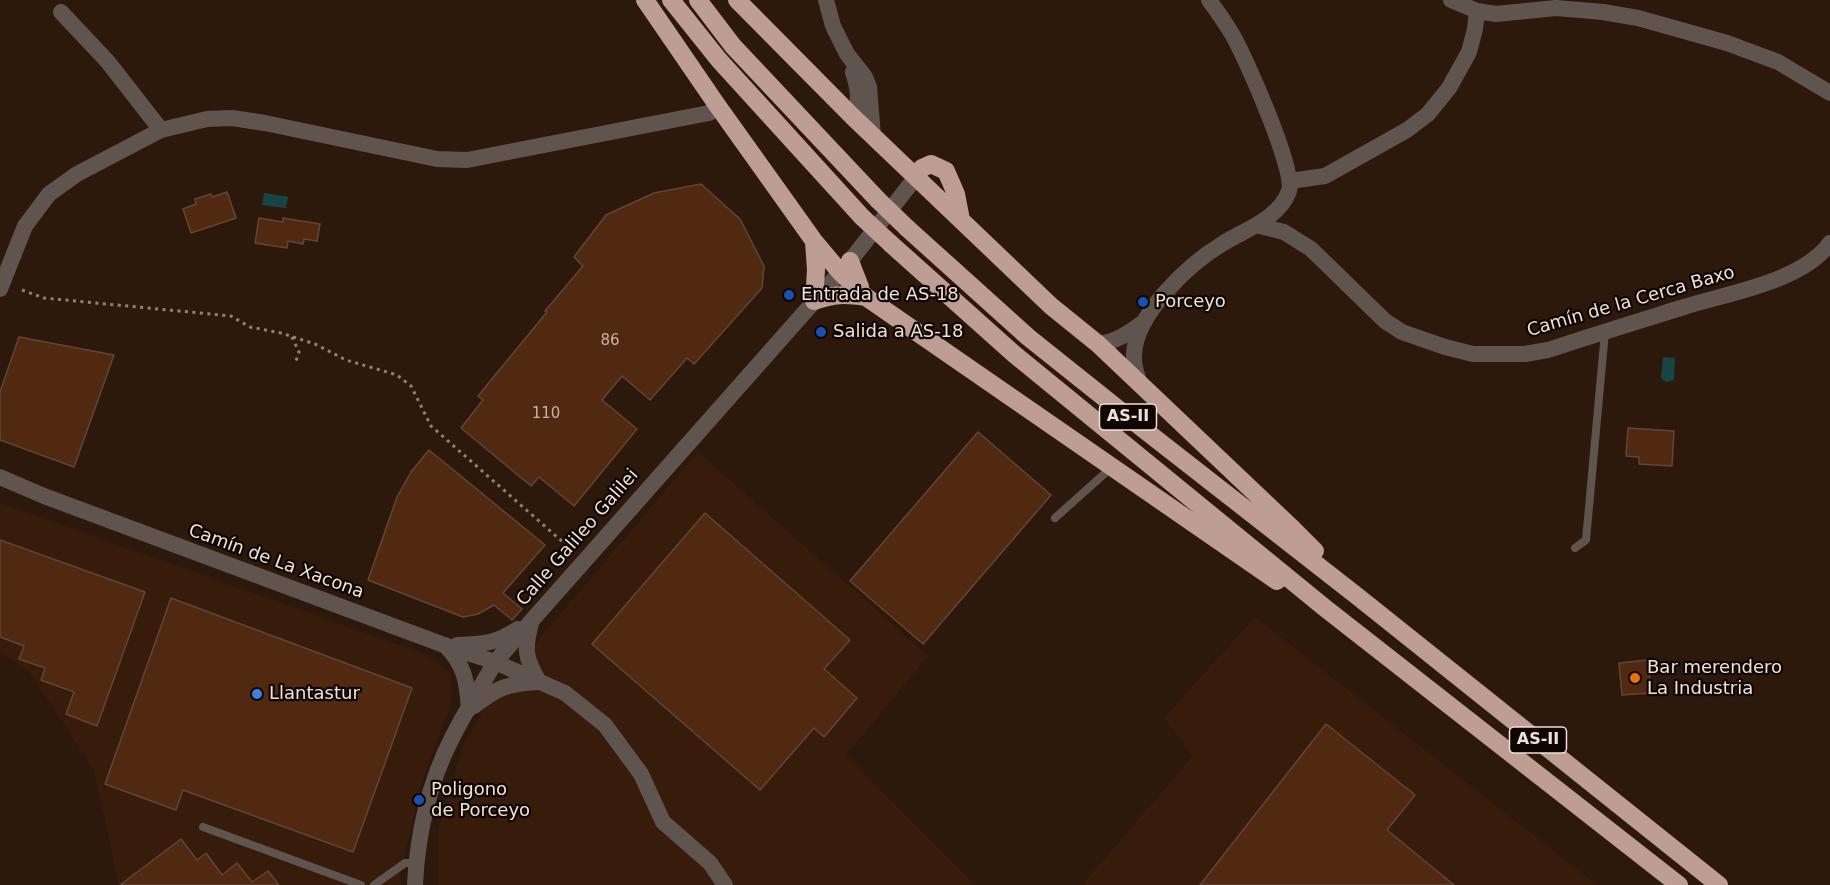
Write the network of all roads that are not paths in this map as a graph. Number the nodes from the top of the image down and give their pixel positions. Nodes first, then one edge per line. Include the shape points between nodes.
1 (645, 0) edge
2 (671, 0) edge
3 (698, 0) edge
4 (737, 0) edge
5 (1209, 0) edge
6 (1457, 1) edge
7 (828, 3) edge
8 (1476, 10) junction
9 (61, 12) dead end
10 (847, 54) junction
11 (1830, 93) edge
12 (717, 105) junction
13 (853, 117) junction
14 (161, 130) junction
15 (873, 136) junction
16 (916, 177) junction
17 (1290, 181) junction
18 (1256, 225) junction
19 (814, 241) junction
20 (1830, 243) edge
21 (845, 266) junction
22 (0, 289) edge
23 (866, 297) junction
24 (814, 301) junction
25 (1145, 320) junction
26 (1605, 331) junction
27 (1092, 345) junction
28 (1134, 356) junction
29 (1114, 359) junction
30 (1138, 382) junction
31 (1112, 467) junction
32 (0, 477) edge
33 (0, 489) edge
34 (44, 496) junction
35 (1055, 518) dead end
36 (1575, 548) dead end
37 (1357, 596) junction
38 (1325, 608) junction
39 (532, 621) junction
40 (444, 645) junction
41 (495, 662) junction
42 (539, 682) junction
43 (469, 709) junction
44 (203, 828) dead end
45 (416, 863) junction
46 (360, 885) edge
47 (374, 885) edge
48 (415, 885) edge
49 (725, 885) edge
50 (1679, 885) edge
51 (1719, 885) edge

1 - 12 highway
2 - 38 highway, AS-II, bridge via 719,60 891,244 1014,354
3 - 37 highway, AS-II, bridge via 733,46 907,228 1028,337
4 - 13 highway
5 - 17 street via 1246,62 1270,118
6 - 8 street
7 - 10 street via 833,26
8 - 11 street via 1496,14 1556,9 1638,18 1778,62
8 - 17 street via 1476,29 1469,52 1449,88 1428,114 1325,176
9 - 14 street via 108,62
10 - 13 street via 858,88 858,108
10 - 15 street via 869,87
12 - 14 street via 709,113 467,160 437,159 232,118 207,119
12 - 19 highway
13 - 15 highway
14 - 22 street via 77,174 50,195 25,226
15 - 16 highway
16 - 21 street, Calle Galileo Galilei
16 - 27 highway via 922,168 932,164 946,171 961,220 1051,306 1072,333
17 - 18 street via 1280,206
18 - 25 street via 1202,256 1176,279
18 - 26 street, Camín de la Cerca Baxo via 1284,232 1311,249 1385,321 1402,332 1445,347 1486,355 1525,354
19 - 21 highway
19 - 24 highway
20 - 26 street, Camín de la Cerca Baxo via 1809,262 1768,283
21 - 23 highway
21 - 24 street, Calle Galileo Galilei
23 - 24 highway via 833,295
23 - 31 highway
24 - 39 street, Calle Galileo Galilei
25 - 27 street via 1111,342
25 - 28 street
26 - 36 lane via 1586,540
27 - 29 highway
28 - 29 street
28 - 30 street
29 - 30 highway
30 - 37 highway via 1293,529
31 - 35 lane
31 - 38 highway via 1273,579
32 - 34 street
33 - 34 street
34 - 40 street, Camín de La Xacona
37 - 51 highway, AS-II
38 - 50 highway, AS-II
39 - 40 street via 502,639 484,644
39 - 41 street, Calle Galileo Galilei
39 - 42 street via 525,646
40 - 41 street, Camín de La Xacona
40 - 43 street via 458,658 467,684
41 - 42 street, Camín de La Xacona
41 - 43 street, Calle Galileo Galilei
42 - 43 street via 512,684 490,693
42 - 49 street, Camín de La Xacona via 565,693 605,725 641,774 663,822 710,864
43 - 45 street, Calle Galileo Galilei via 439,768
44 - 46 lane
45 - 47 lane via 405,863
45 - 48 street, Calle Galileo Galilei

